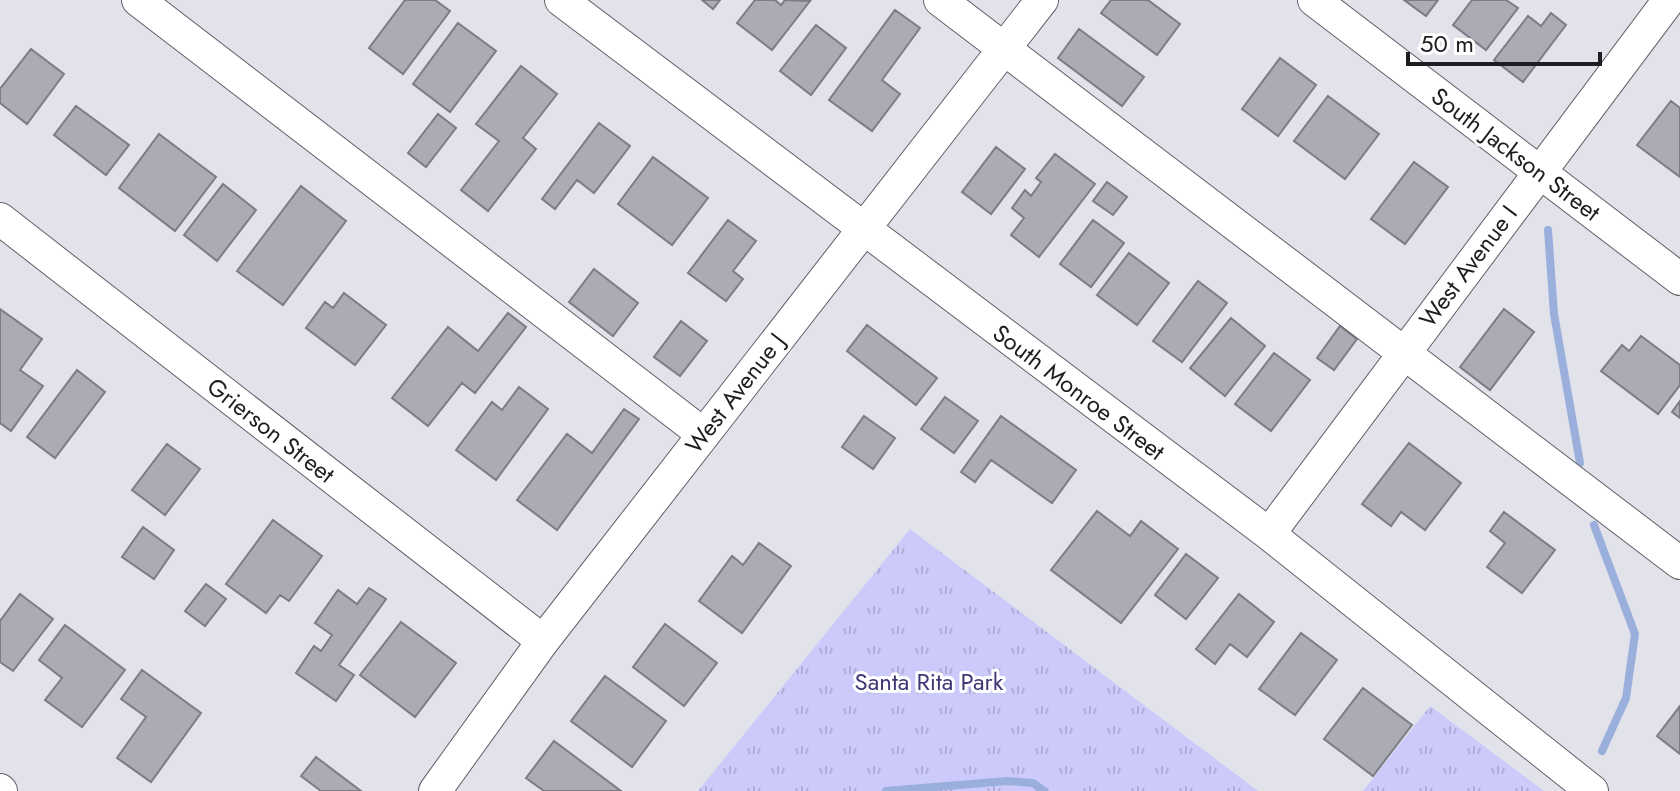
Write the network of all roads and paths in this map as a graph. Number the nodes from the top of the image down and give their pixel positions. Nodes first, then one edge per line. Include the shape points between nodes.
1 (138, 0) edge
2 (561, 0) edge
3 (940, 0) edge
4 (1042, 0) edge
5 (1314, 0) edge
6 (1671, 0) edge
7 (1680, 5) edge
8 (1003, 49) junction
9 (1538, 171) junction
10 (0, 219) edge
11 (862, 229) junction
12 (1680, 279) edge
13 (1404, 352) junction
14 (703, 434) junction
15 (1269, 534) junction
16 (1680, 563) edge
17 (543, 641) junction
18 (435, 791) edge
19 (1592, 791) edge

1 - 14 street
2 - 11 street, South Monroe Street
3 - 8 street
4 - 8 street, West Avenue J
5 - 9 street, South Jackson Street
6 - 7 street
6 - 9 street, West Avenue I
8 - 11 street, West Avenue J
8 - 13 street
9 - 12 street, South Jackson Street
9 - 13 street, West Avenue I
10 - 17 street, Grierson Street
11 - 14 street, West Avenue J
11 - 15 street, South Monroe Street
13 - 15 street, West Avenue I
13 - 16 street
14 - 17 street, West Avenue J
15 - 19 street, South Monroe Street
17 - 18 street, West Avenue J

